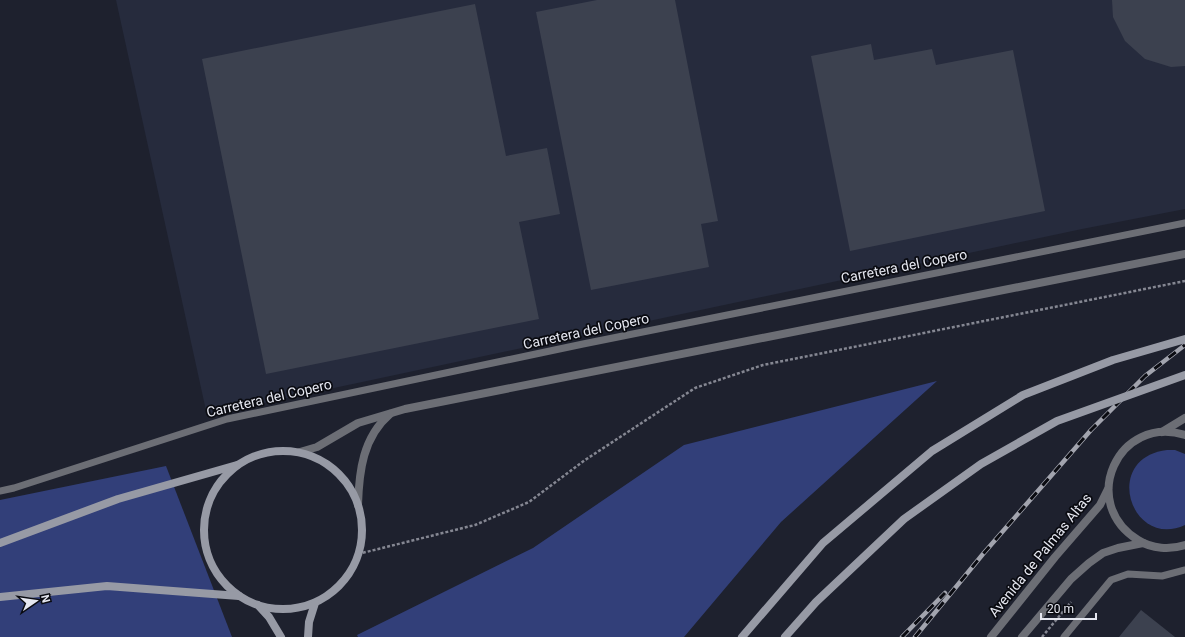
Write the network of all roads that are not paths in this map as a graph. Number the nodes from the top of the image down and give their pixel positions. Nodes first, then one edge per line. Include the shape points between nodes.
1 (1185, 223) edge
2 (1185, 254) edge
3 (1185, 339) edge
4 (1185, 375) edge
5 (392, 413) junction
6 (1185, 418) edge
7 (1162, 432) junction
8 (1185, 435) edge
9 (300, 452) junction
10 (238, 465) junction
11 (1108, 488) junction
12 (0, 491) edge
13 (358, 504) junction
14 (0, 542) edge
15 (1143, 544) junction
16 (1185, 544) edge
17 (1185, 570) edge
18 (239, 596) junction
19 (0, 597) edge
20 (315, 602) junction
21 (258, 605) junction
22 (1023, 636) edge
23 (281, 637) edge
24 (308, 637) edge
25 (742, 637) edge
26 (785, 637) edge
27 (991, 637) edge
28 (1064, 637) edge

1 - 12 lane, Carretera del Copero via 227,419
2 - 5 street
3 - 25 main road via 1113,360 1023,395 932,451 823,543
4 - 26 main road, bridge via 1057,421 981,464 904,519 816,602
5 - 9 street via 358,423 317,447
5 - 13 street via 376,428 364,453
6 - 7 street
7 - 8 street
7 - 11 street via 1135,441 1124,450 1110,474
9 - 10 main road via 278,451 257,455
9 - 13 main road via 336,471 349,486
10 - 14 main road via 118,499
10 - 18 main road via 219,483 208,505 204,530 208,556 220,578
11 - 15 street via 1110,505 1117,521 1128,534
11 - 27 street, Avenida de Palmas Altas via 1100,505
13 - 20 main road via 362,521 362,538 358,554 349,574 334,591
15 - 16 street via 1160,548
15 - 22 street via 1103,553 1089,562
17 - 28 lane via 1162,576 1128,574 1111,580
18 - 19 main road via 107,586
18 - 21 main road
20 - 21 main road via 284,609
20 - 24 main road
21 - 23 main road

